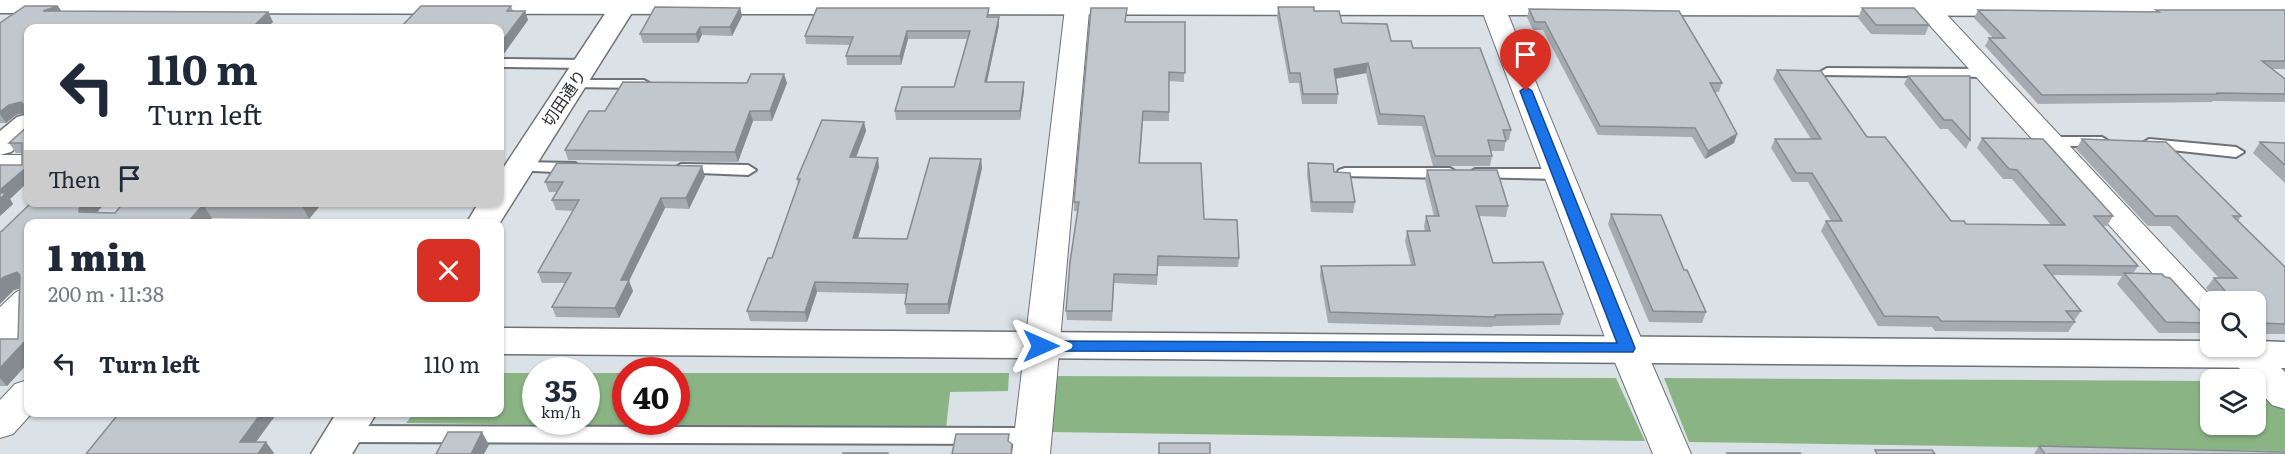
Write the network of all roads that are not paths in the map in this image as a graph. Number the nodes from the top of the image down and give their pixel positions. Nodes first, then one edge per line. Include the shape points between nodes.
1 (177, 2) edge
2 (418, 3) edge
3 (625, 3) edge
4 (1078, 3) edge
5 (1221, 3) edge
6 (1492, 3) edge
7 (1922, 4) edge
8 (0, 5) edge
9 (2285, 8) edge
10 (150, 24) edge
11 (504, 64) edge
12 (1827, 72) dead end
13 (1985, 73) junction
14 (580, 74) junction
15 (657, 84) edge
16 (24, 126) edge
17 (2049, 142) junction
18 (0, 146) edge
19 (2236, 152) dead end
20 (0, 164) edge
21 (24, 164) edge
22 (519, 167) junction
23 (587, 168) edge
24 (668, 169) edge
25 (748, 170) dead end
26 (1346, 172) edge
27 (1559, 174) junction
28 (504, 190) edge
29 (24, 304) edge
30 (2200, 305) edge
31 (0, 328) edge
32 (0, 338) edge
33 (24, 338) edge
34 (504, 341) edge
35 (1041, 346) junction
36 (1627, 348) junction
37 (2200, 351) edge
38 (2266, 353) edge
39 (2285, 355) edge
40 (2248, 357) edge
41 (2285, 395) edge
42 (24, 398) edge
43 (0, 424) edge
44 (344, 433) edge
45 (1032, 445) edge
46 (1672, 454) edge

1 - 2 street
1 - 8 street
1 - 10 street
2 - 3 street
3 - 4 street
3 - 14 street, 切田通り
4 - 5 street
4 - 35 street
5 - 6 street
6 - 7 street
6 - 27 street
7 - 9 street
7 - 13 street
11 - 14 lane
12 - 13 lane
13 - 17 street
14 - 15 lane
14 - 22 street, 切田通り
16 - 18 street
17 - 19 lane via 2126,142
17 - 30 street
20 - 21 street
22 - 23 lane
22 - 28 street, 切田通り
24 - 25 lane
26 - 27 lane
27 - 36 street
29 - 31 street
32 - 33 street
34 - 35 street
35 - 36 street
35 - 45 street
36 - 37 street
36 - 46 street
38 - 39 street
40 - 41 street
42 - 43 street
44 - 45 lane

